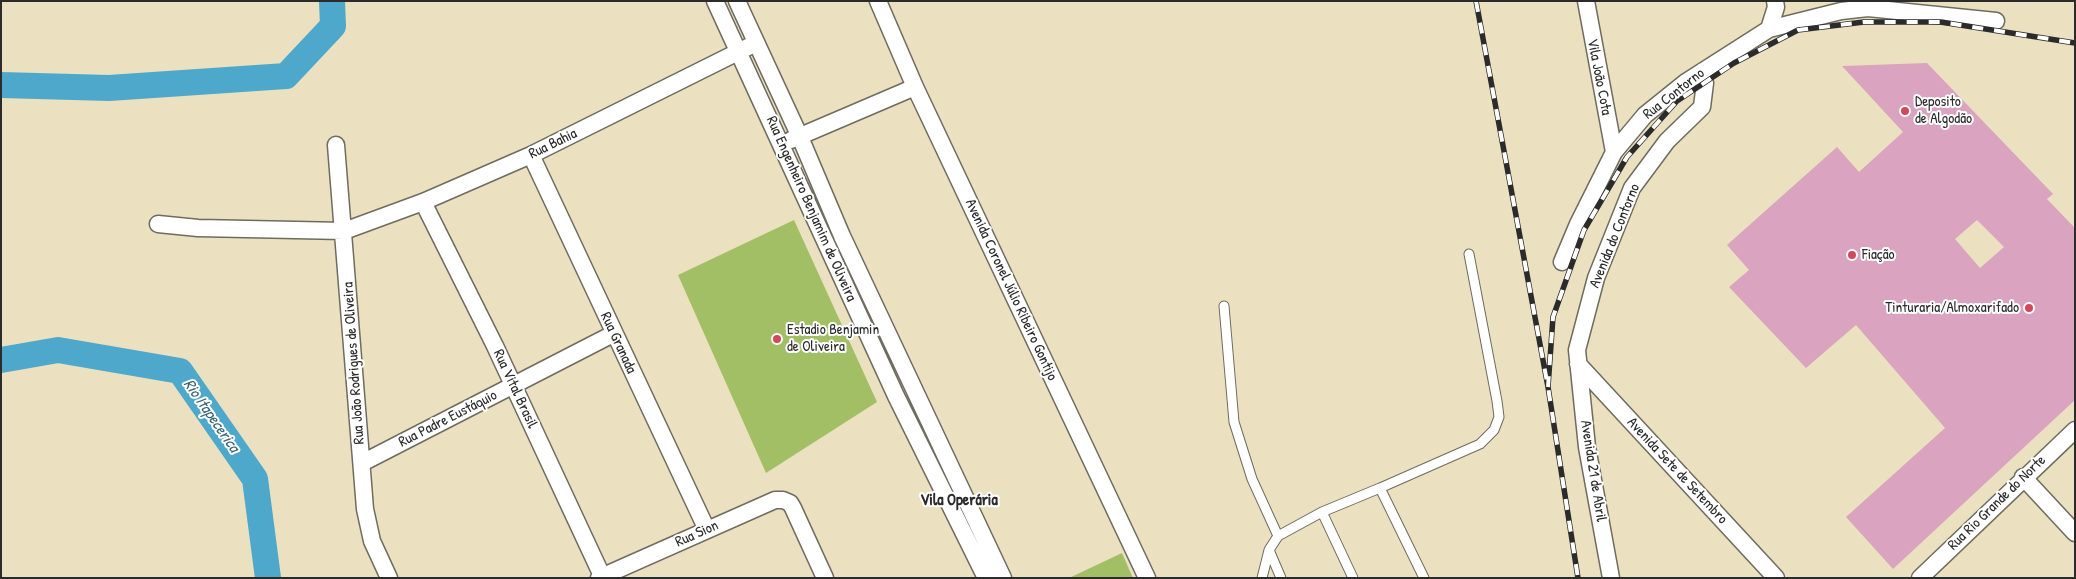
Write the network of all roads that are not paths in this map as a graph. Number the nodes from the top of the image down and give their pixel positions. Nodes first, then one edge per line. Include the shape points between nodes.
1 (715, 1) edge
2 (737, 1) edge
3 (878, 1) edge
4 (1586, 1) edge
5 (1775, 1) edge
6 (1869, 4) edge
7 (1996, 21) dead end
8 (1769, 29) junction
9 (756, 43) junction
10 (739, 52) junction
11 (1703, 71) junction
12 (916, 87) junction
13 (800, 137) junction
14 (782, 144) junction
15 (336, 145) dead end
16 (1614, 152) junction
17 (531, 155) junction
18 (424, 202) junction
19 (158, 224) dead end
20 (344, 230) junction
21 (1469, 254) dead end
22 (1562, 262) dead end
23 (1224, 306) dead end
24 (613, 334) junction
25 (1578, 364) junction
26 (513, 385) junction
27 (2075, 430) edge
28 (362, 463) junction
29 (2023, 478) junction
30 (1380, 488) junction
31 (1322, 512) junction
32 (707, 530) junction
33 (2075, 533) edge
34 (1278, 536) junction
35 (1269, 550) junction
36 (987, 567) edge
37 (601, 577) edge
38 (389, 578) edge
39 (825, 578) edge
40 (1003, 578) edge
41 (1147, 578) edge
42 (1262, 578) edge
43 (1281, 578) edge
44 (1353, 578) edge
45 (1424, 578) edge
46 (1611, 578) edge
47 (1776, 578) edge
48 (1920, 578) edge

1 - 10 street, Rua Engenheiro Benjamim de Oliveira
2 - 9 street, Rua Engenheiro Benjamim de Oliveira
3 - 12 street, Avenida Coronel Júlio Ribeiro Gontijo
4 - 16 street, Vila João Cota
5 - 8 street
6 - 7 street, Rua Contorno
6 - 8 street, Rua Contorno
8 - 11 street, Rua Contorno
9 - 10 street, Rua Bahia
9 - 13 street, Rua Engenheiro Benjamim de Oliveira
10 - 14 street, Rua Engenheiro Benjamim de Oliveira
10 - 17 street, Rua Bahia
11 - 16 street, Rua Contorno via 1645,115
11 - 25 street, Avenida do Contorno via 1702,107 1667,141 1632,188 1596,278 1577,350
12 - 13 street
12 - 41 street, Avenida Coronel Júlio Ribeiro Gontijo
13 - 14 street
13 - 36 street, Rua Engenheiro Benjamim de Oliveira
14 - 36 street, Rua Engenheiro Benjamim de Oliveira via 896,396
15 - 20 street, Rua João Rodrigues de Oliveira
16 - 22 street, Rua Contorno
17 - 18 street, Rua Bahia
17 - 24 street, Rua Granada
18 - 20 street, Rua Bahia
18 - 26 street, Rua Vital Brasil
19 - 20 street via 198,228
20 - 28 street, Rua João Rodrigues de Oliveira
21 - 30 lane via 1499,417 1494,430 1480,444
23 - 34 lane via 1234,422 1252,479
24 - 26 street, Rua Padre Eustáquio
24 - 32 street, Rua Granada
25 - 46 street, Avenida 21 de Abril via 1587,447
25 - 47 street, Avenida Sete de Setembro
26 - 28 street, Rua Padre Eustáquio
26 - 37 street, Rua Vital Brasil
27 - 29 street, Rua Rio Grande do Norte
28 - 38 street, Rua João Rodrigues de Oliveira via 369,529
29 - 33 street
29 - 48 street, Rua Rio Grande do Norte
30 - 31 lane
30 - 45 lane
31 - 34 lane
31 - 44 lane
32 - 37 street, Rua Sion
32 - 39 street, Rua Sion via 775,500 787,501
34 - 35 lane
35 - 42 lane
35 - 43 lane
36 - 40 street, Rua Engenheiro Benjamim de Oliveira

